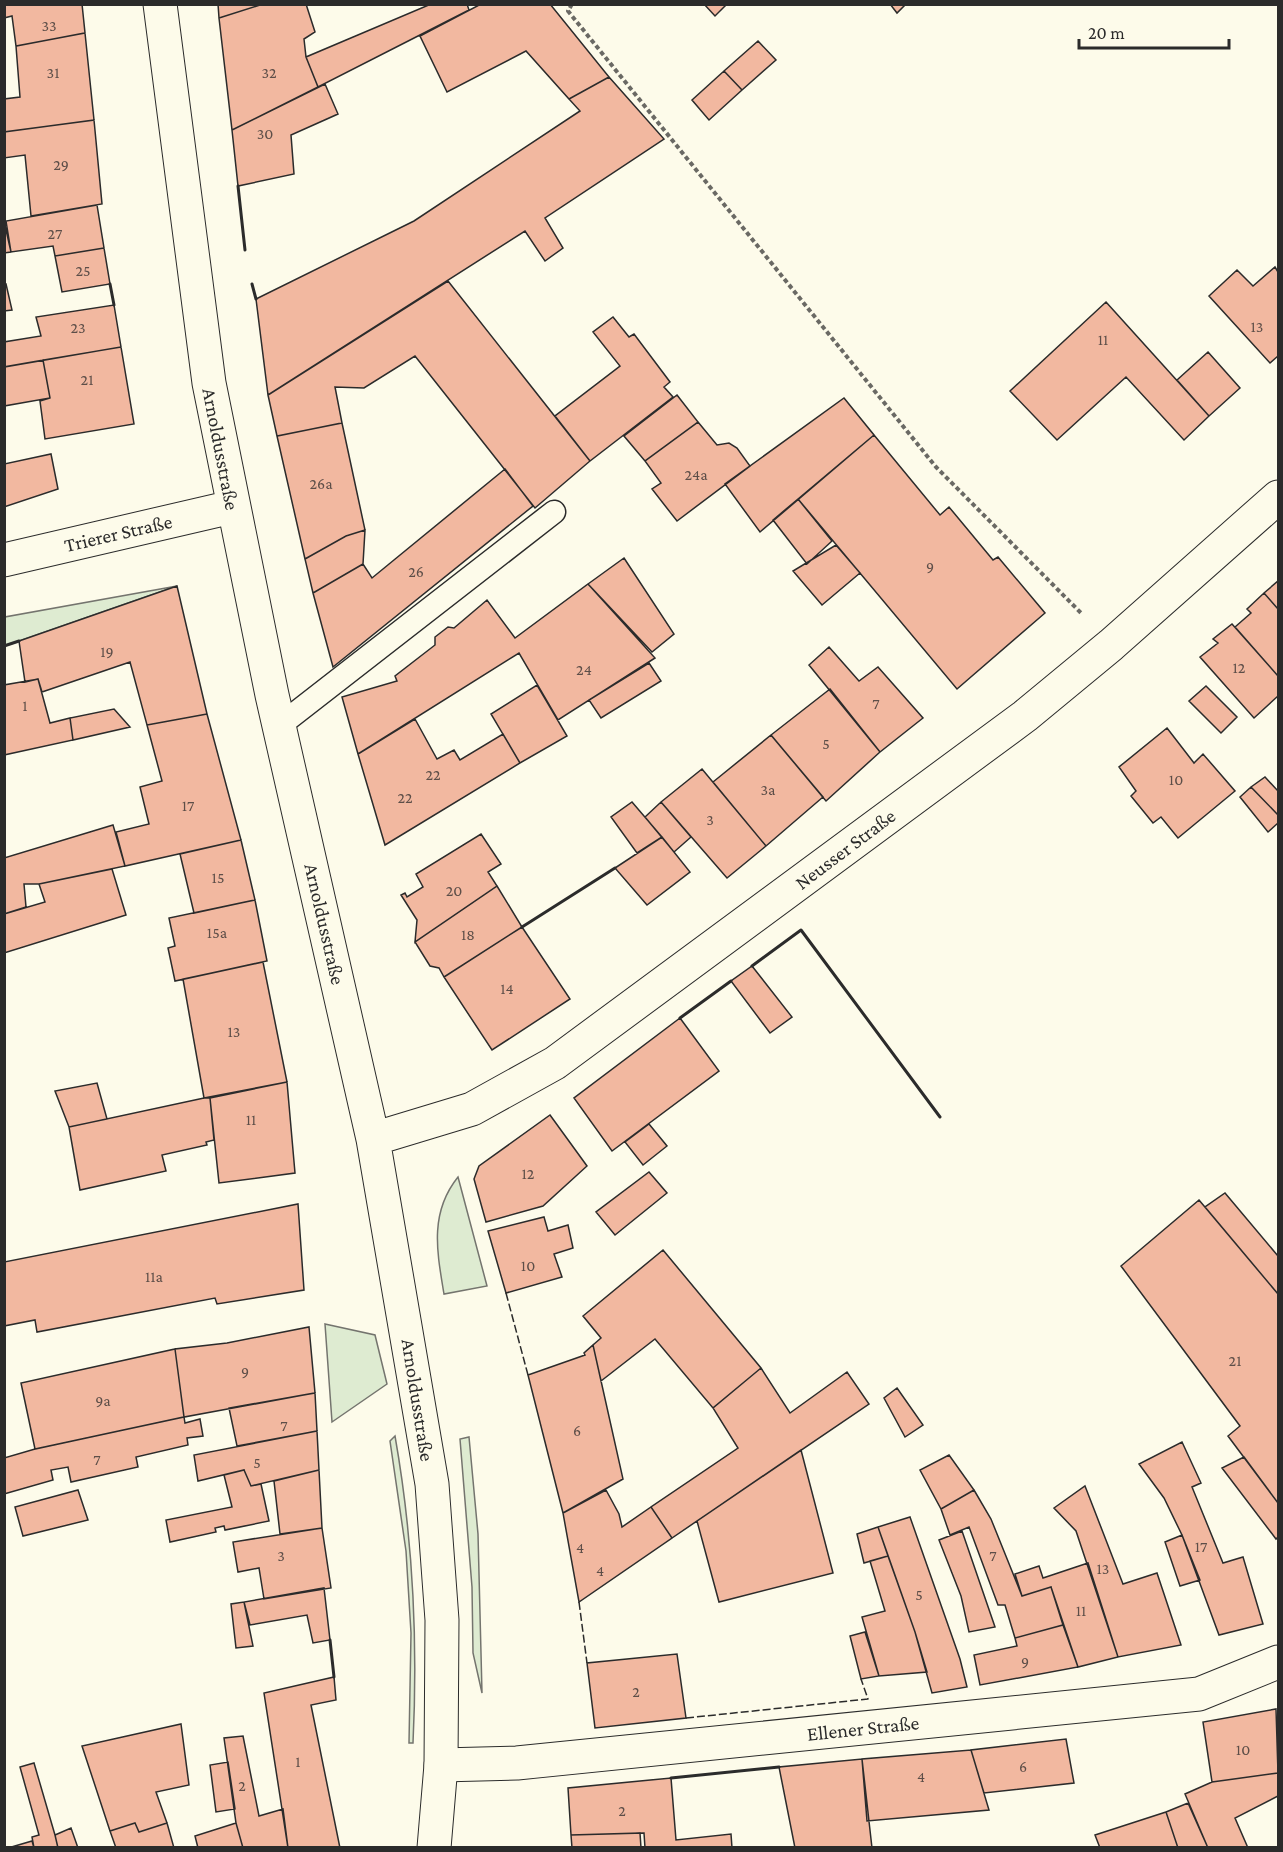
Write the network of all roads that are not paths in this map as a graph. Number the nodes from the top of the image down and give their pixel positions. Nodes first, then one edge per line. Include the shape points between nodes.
1 (160, 4) edge
2 (1278, 497) edge
3 (232, 507) junction
4 (554, 512) dead end
5 (4, 560) edge
6 (279, 726) junction
7 (373, 1139) junction
8 (1278, 1662) edge
9 (441, 1765) junction
10 (434, 1848) edge

1 - 3 street, Arnoldusstraße via 209,383
2 - 7 street, Neusser Straße via 1025,716 555,1063 472,1109
3 - 5 street, Trierer Straße
3 - 6 street, Arnoldusstraße
4 - 6 lane
6 - 7 street, Arnoldusstraße
7 - 9 street, Arnoldusstraße via 432,1484 442,1620
8 - 9 street, Ellener Straße via 1199,1694 517,1763
9 - 10 street, Arnoldusstraße

